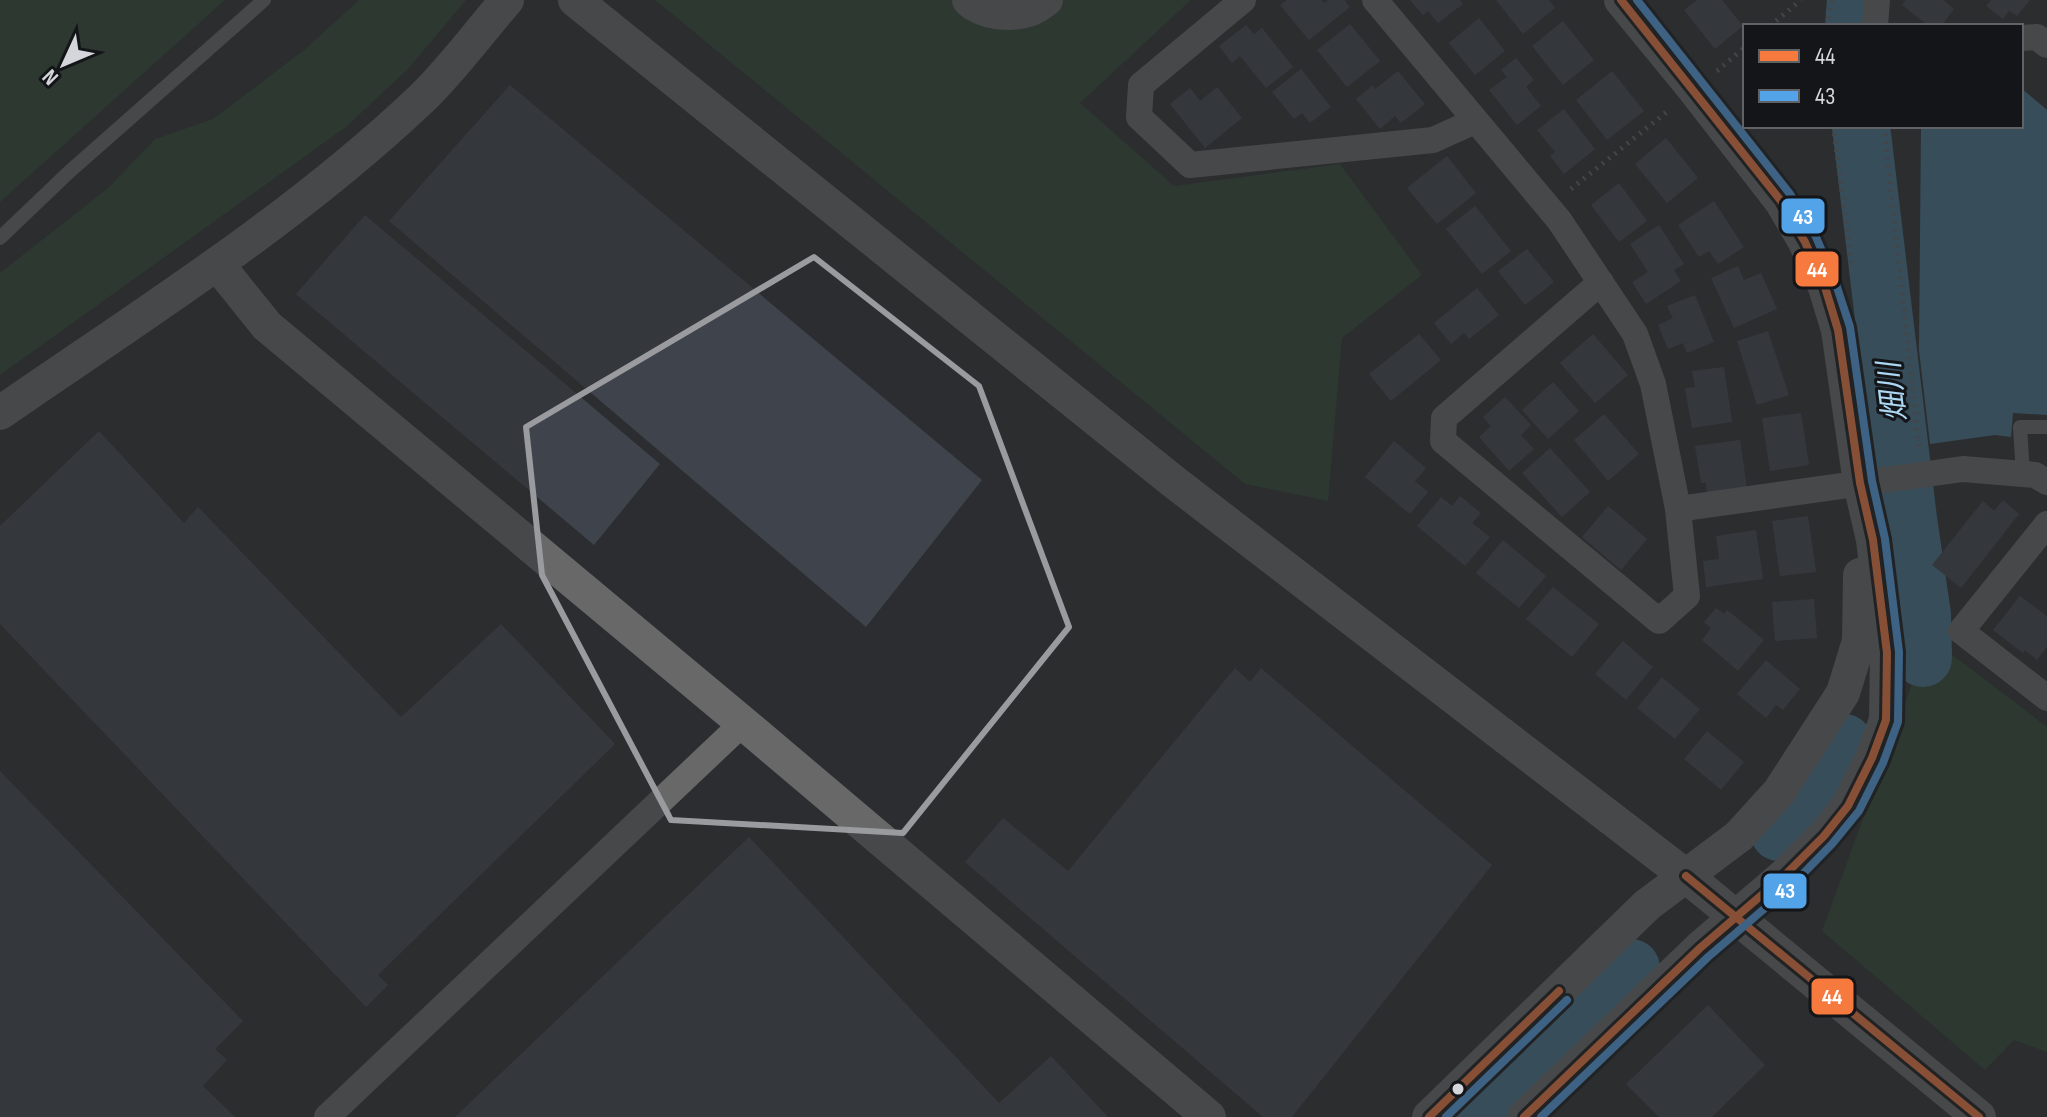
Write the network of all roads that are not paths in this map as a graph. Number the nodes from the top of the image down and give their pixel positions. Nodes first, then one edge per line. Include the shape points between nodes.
1 (264, 0) edge
2 (507, 0) edge
3 (575, 0) edge
4 (969, 0) edge
5 (1046, 0) edge
6 (1243, 0) edge
7 (1375, 0) edge
8 (1621, 0) edge
9 (1877, 0) edge
10 (1875, 24) edge
11 (1475, 121) junction
12 (0, 238) edge
13 (218, 265) junction
14 (1601, 282) junction
15 (0, 413) edge
16 (2047, 427) edge
17 (2035, 478) edge
18 (1886, 479) junction
19 (1678, 509) junction
20 (2047, 524) edge
21 (2047, 698) edge
22 (743, 723) junction
23 (1686, 876) junction
24 (1735, 917) junction
25 (327, 1117) edge
26 (1209, 1117) edge
27 (1429, 1117) edge
28 (1524, 1117) edge
29 (1979, 1117) edge

1 - 12 lane
2 - 13 street via 423,98 367,149
3 - 23 street via 1174,482
4 - 5 street via 1002,13 1029,10
6 - 11 street via 1141,85 1139,117 1190,165 1433,140
7 - 11 street
8 - 18 street via 1781,201 1805,242 1825,287
9 - 10 street
11 - 14 street via 1549,208
13 - 15 street
13 - 22 street via 267,326
14 - 19 street via 1635,334 1653,384
14 - 19 street via 1444,418 1443,441 1659,621 1687,596
16 - 17 lane via 2020,427
17 - 18 street via 1963,469
18 - 19 street
18 - 23 street via 1859,641 1843,693 1779,792 1739,836
18 - 24 street via 1873,540 1887,653 1886,720 1848,806 1785,875
20 - 21 street via 1961,631
22 - 25 street
22 - 26 street
23 - 24 street
23 - 27 street via 1647,905
24 - 28 street
24 - 29 street

